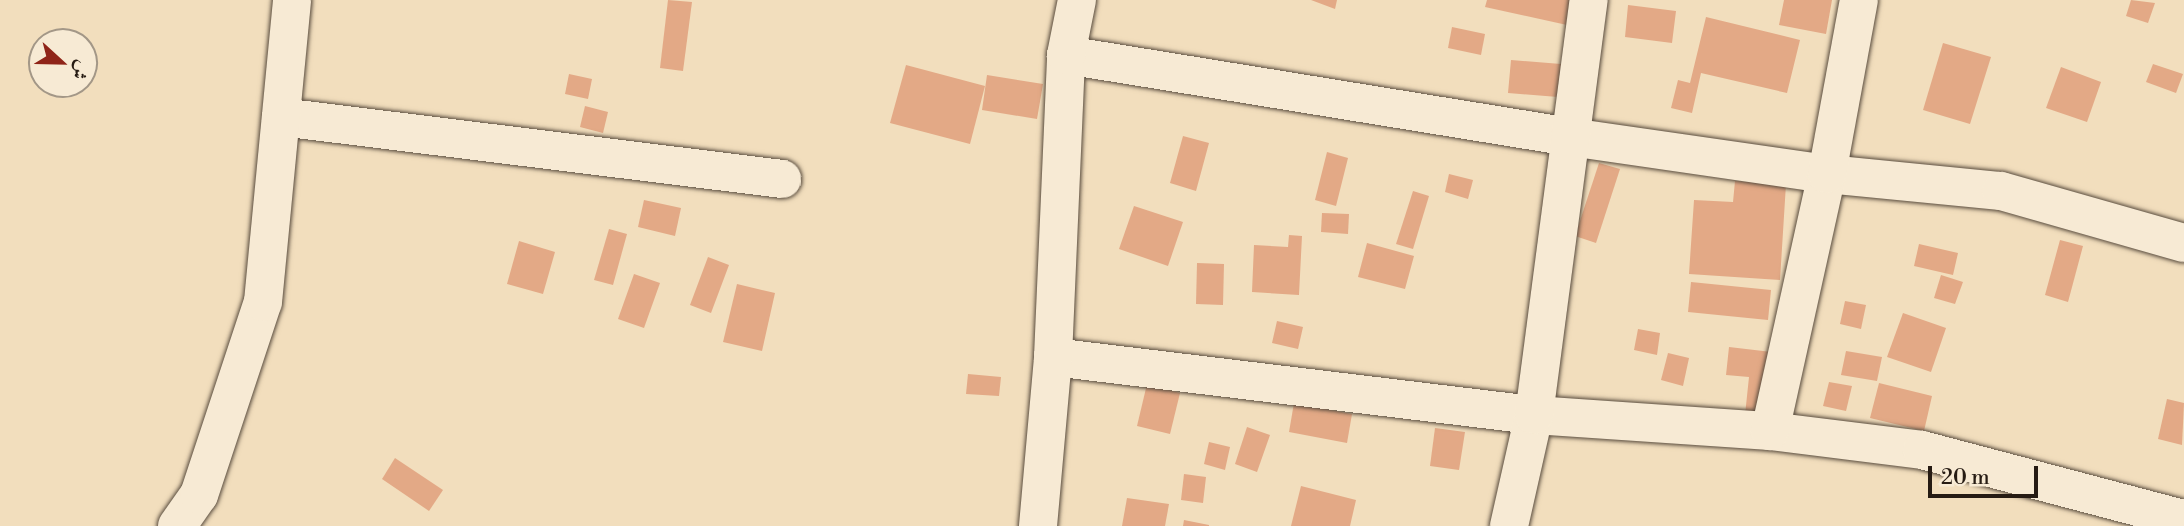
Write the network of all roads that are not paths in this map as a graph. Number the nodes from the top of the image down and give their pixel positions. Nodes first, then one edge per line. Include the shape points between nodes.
1 (292, 0) edge
2 (1077, 0) edge
3 (1589, 0) edge
4 (1859, 0) edge
5 (1066, 55) junction
6 (281, 117) junction
7 (1570, 137) junction
8 (1827, 174) junction
9 (782, 179) dead end
10 (2184, 243) edge
11 (1053, 357) junction
12 (1534, 415) junction
13 (1770, 431) junction
14 (2184, 519) edge
15 (177, 526) edge
16 (1038, 526) edge
17 (1509, 526) edge

1 - 6 street
2 - 5 street
3 - 7 street
4 - 8 street
5 - 7 street
5 - 11 street
6 - 9 street
6 - 15 street via 263,302 199,495
7 - 8 street
7 - 12 street
8 - 10 street via 2001,191
8 - 13 street
11 - 12 street
11 - 16 street
12 - 13 street
12 - 17 street
13 - 14 street via 1922,450

